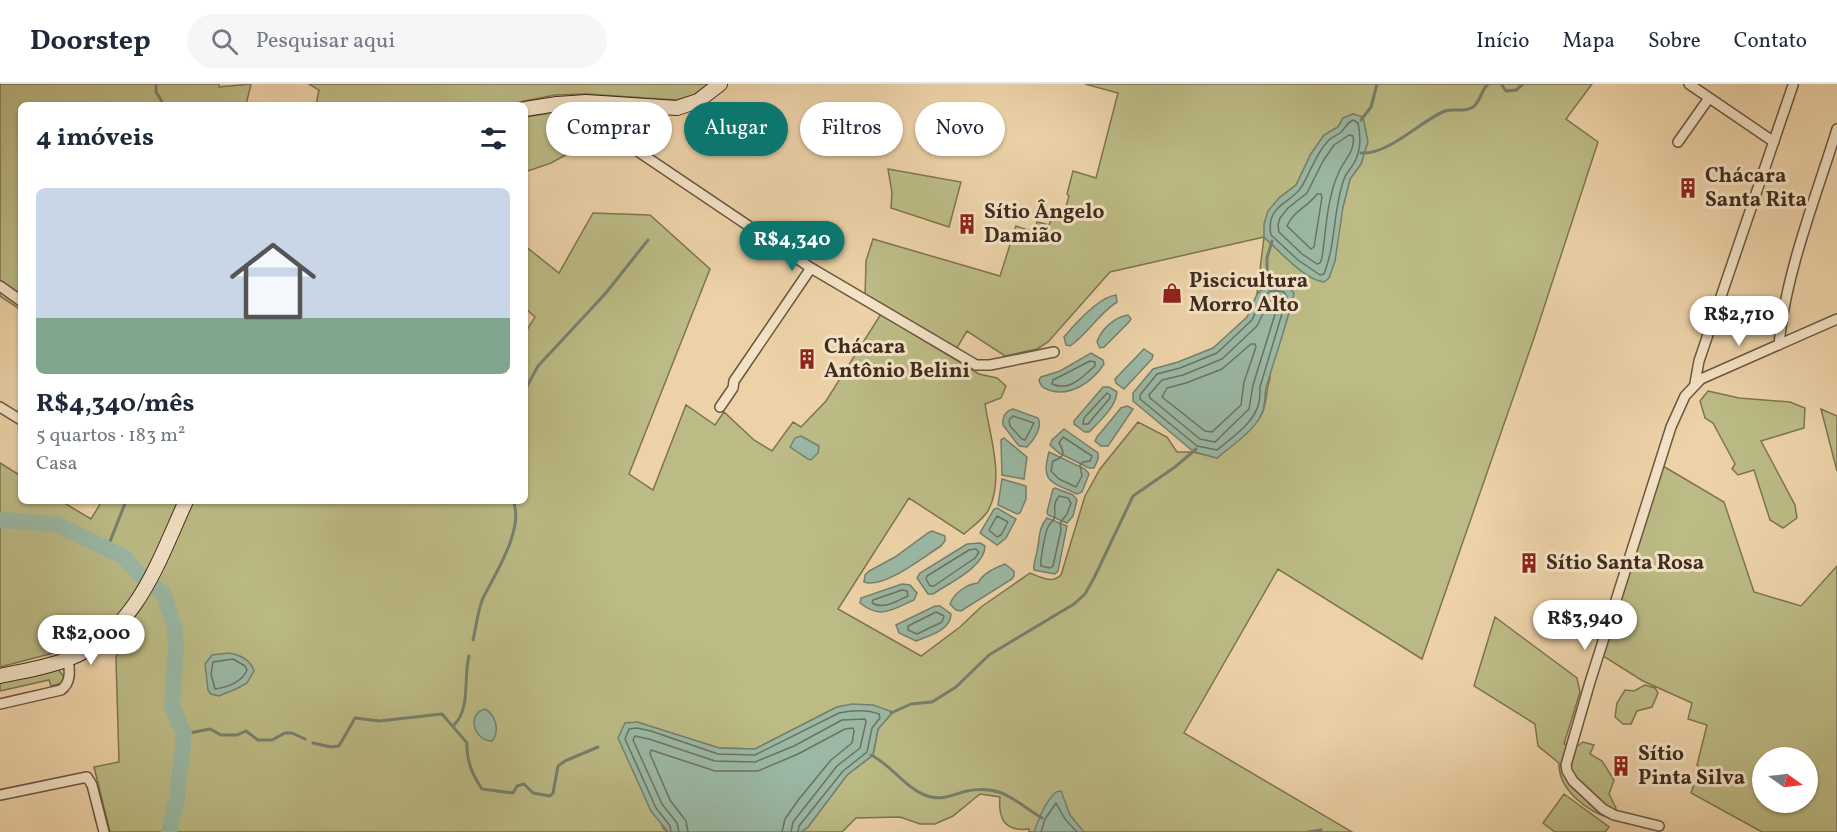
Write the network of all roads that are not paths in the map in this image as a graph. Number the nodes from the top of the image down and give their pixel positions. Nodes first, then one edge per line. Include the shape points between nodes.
1 (720, 84) edge
2 (1689, 84) edge
3 (1793, 85) edge
4 (1709, 98) junction
5 (546, 106) edge
6 (672, 108) edge
7 (528, 109) edge
8 (1837, 129) edge
9 (1678, 142) dead end
10 (1774, 142) junction
11 (645, 156) edge
12 (811, 268) junction
13 (0, 286) edge
14 (18, 299) edge
15 (1837, 319) edge
16 (1781, 322) junction
17 (1802, 335) junction
18 (1779, 345) junction
19 (1054, 352) dead end
20 (1695, 383) junction
21 (0, 407) edge
22 (720, 407) dead end
23 (18, 418) edge
24 (185, 504) edge
25 (68, 659) junction
26 (0, 676) edge
27 (0, 704) edge
28 (0, 795) edge
29 (1659, 826) dead end
30 (104, 832) edge

1 - 6 main road via 688,106
2 - 4 street
3 - 10 street
4 - 9 street
4 - 10 street
5 - 7 main road
8 - 16 street
10 - 20 street via 1699,361
11 - 12 street
12 - 19 street via 976,365
12 - 22 street
13 - 14 street
15 - 17 street
16 - 17 street
16 - 18 street
17 - 18 street
18 - 20 street
20 - 29 street via 1684,396 1661,454 1566,765 1573,781 1603,809 1614,816
21 - 23 street
24 - 25 main road via 143,595 116,629
25 - 26 main road
25 - 27 street via 69,678 61,690
28 - 30 street via 87,777

